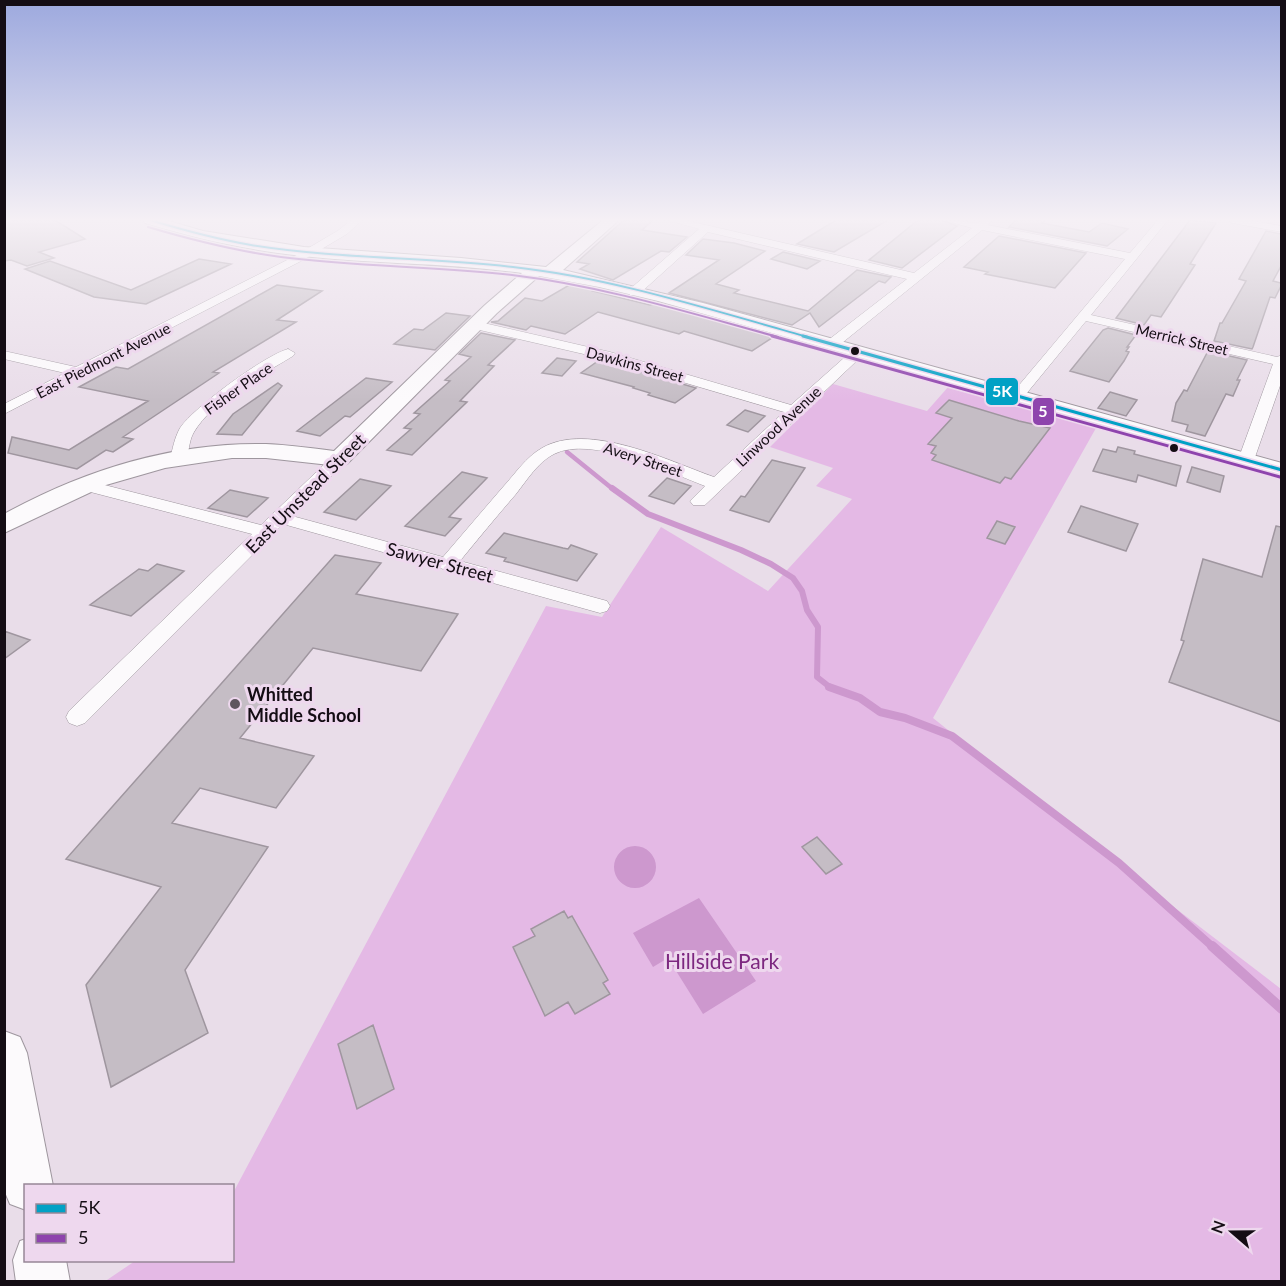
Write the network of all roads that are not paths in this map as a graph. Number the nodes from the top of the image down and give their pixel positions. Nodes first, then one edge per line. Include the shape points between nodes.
1 (258, 280) edge
2 (532, 280) edge
3 (579, 280) edge
4 (647, 280) edge
5 (911, 280) edge
6 (1114, 280) edge
7 (634, 292) junction
8 (1083, 317) junction
9 (475, 325) junction
10 (832, 344) junction
11 (859, 352) junction
12 (288, 353) dead end
13 (4, 354) edge
14 (1281, 361) edge
15 (80, 372) junction
16 (1017, 396) junction
17 (4, 410) edge
18 (794, 410) junction
19 (178, 459) junction
20 (339, 459) junction
21 (1245, 460) junction
22 (1281, 470) edge
23 (717, 484) junction
24 (85, 485) junction
25 (699, 501) dead end
26 (4, 525) edge
27 (274, 525) junction
28 (448, 563) junction
29 (600, 606) dead end
30 (77, 717) dead end
31 (4, 1053) edge
32 (28, 1184) edge
33 (39, 1262) edge
34 (43, 1281) edge

1 - 15 street, East Piedmont Avenue
2 - 9 main road, East Umstead Street
3 - 7 main road
4 - 7 street
5 - 10 street
6 - 8 street
7 - 10 main road
8 - 14 street, Merrick Street
8 - 16 street
9 - 18 street, Dawkins Street via 605,355
9 - 20 main road, East Umstead Street
10 - 11 main road
11 - 16 main road
11 - 18 street, Linwood Avenue
12 - 19 street, Fisher Place via 202,412 182,440
13 - 15 street
14 - 21 street
15 - 17 street, East Piedmont Avenue
16 - 21 main road
18 - 23 street, Linwood Avenue
19 - 20 main road via 250,451
19 - 24 main road
20 - 27 street, East Umstead Street
21 - 22 main road
23 - 25 street, Linwood Avenue
23 - 28 street, Avery Street via 598,444 552,448 532,464
24 - 26 main road
24 - 27 street, Sawyer Street
27 - 28 street, Sawyer Street
27 - 30 street, East Umstead Street
28 - 29 street, Sawyer Street
31 - 32 main road
33 - 34 main road

